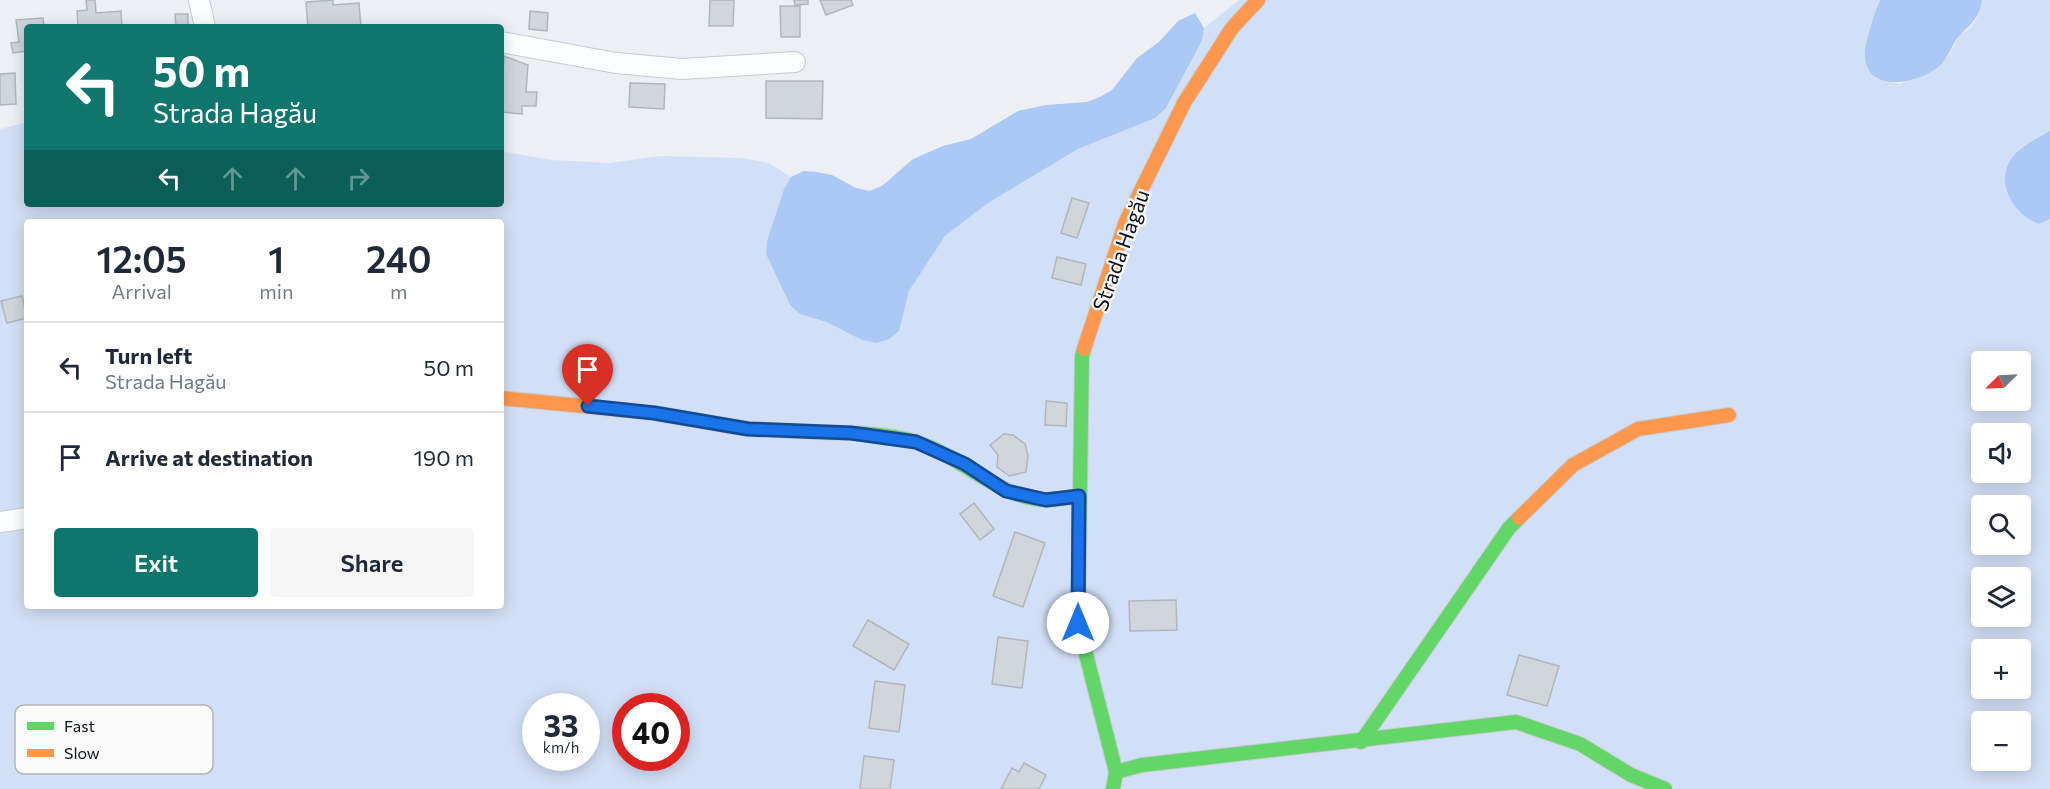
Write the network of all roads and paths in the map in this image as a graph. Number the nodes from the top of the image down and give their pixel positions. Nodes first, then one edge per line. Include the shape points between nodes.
1 (199, 0) edge
2 (1258, 0) edge
3 (204, 24) edge
4 (504, 43) edge
5 (795, 62) dead end
6 (504, 398) edge
7 (1729, 414) dead end
8 (1079, 496) junction
9 (24, 518) edge
10 (0, 522) edge
11 (1360, 742) junction
12 (1116, 772) junction
13 (1113, 789) edge
14 (1665, 789) edge

1 - 3 street
2 - 8 street, Strada Hagău via 1232,28 1184,103 1126,221 1082,356
4 - 5 street via 616,63 682,69
6 - 8 street via 654,413 748,429 851,433 916,442 965,464 1006,491 1046,500
7 - 11 street via 1638,429 1573,465 1509,528
8 - 12 street, Strada Hagău via 1078,623
9 - 10 street
11 - 12 street via 1142,765
11 - 14 street via 1516,722 1580,744 1630,775
12 - 13 street

